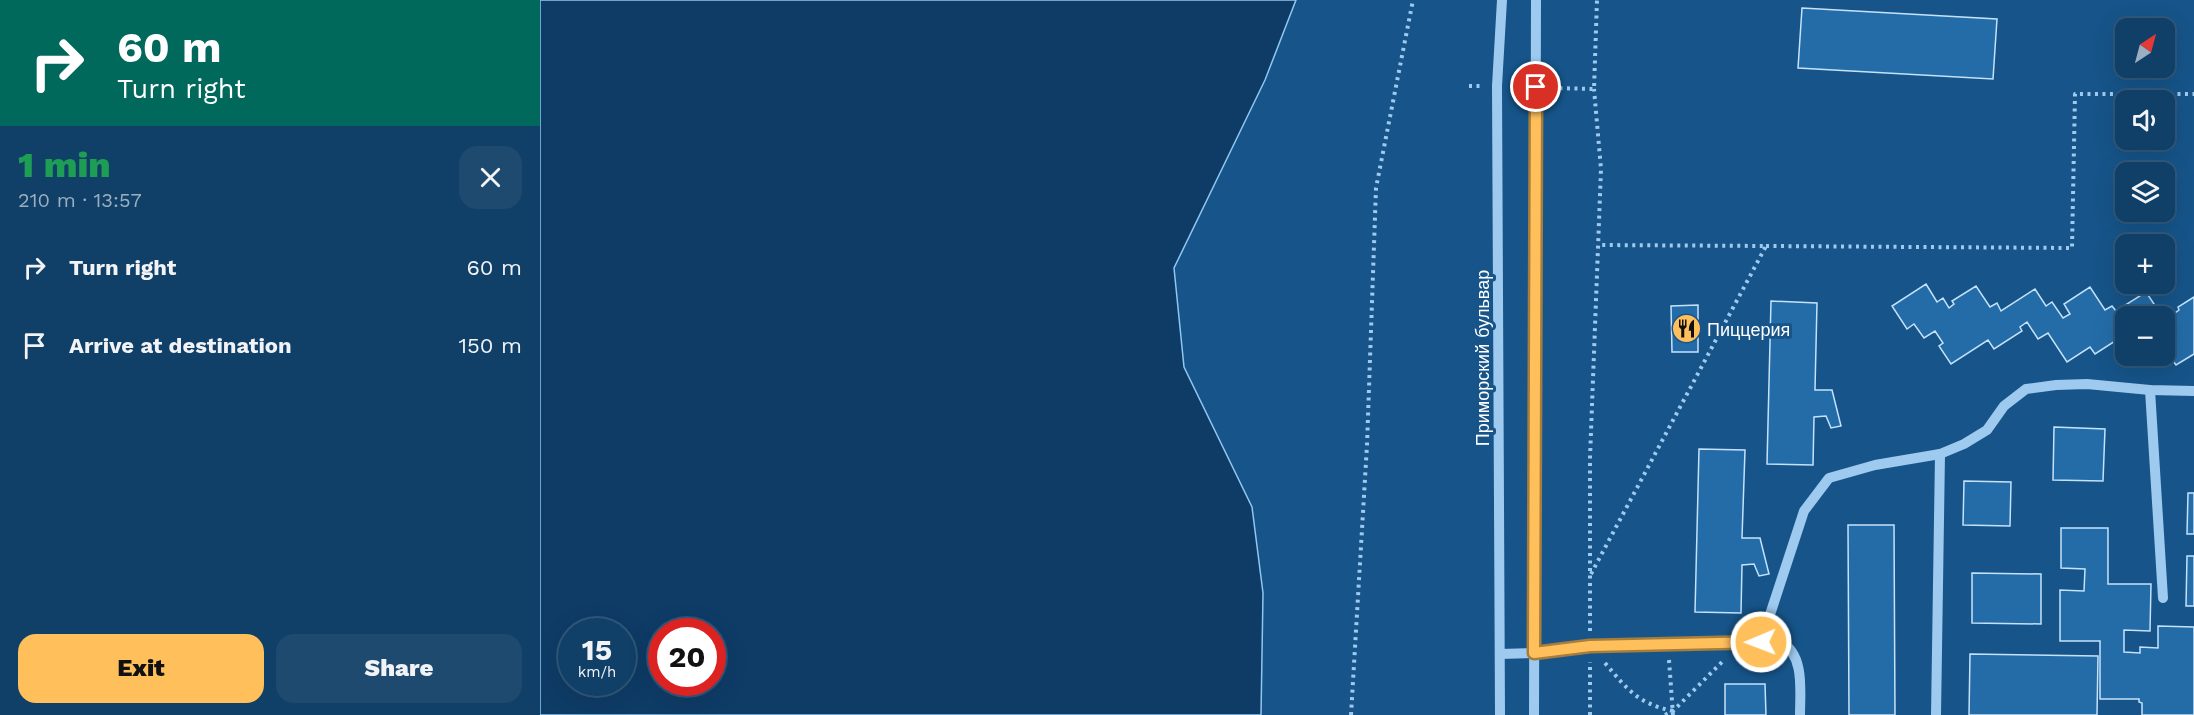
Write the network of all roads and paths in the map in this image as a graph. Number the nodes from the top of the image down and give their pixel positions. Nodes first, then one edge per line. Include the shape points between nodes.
1 (1413, 0) edge
2 (1502, 0) edge
3 (1536, 0) edge
4 (1597, 0) edge
5 (1469, 86) dead end
6 (1497, 86) junction
7 (1536, 87) junction
8 (1594, 89) junction
9 (2194, 93) edge
10 (1598, 245) junction
11 (1766, 246) junction
12 (2150, 390) junction
13 (2194, 391) edge
14 (1940, 454) junction
15 (1590, 575) junction
16 (2163, 598) dead end
17 (1761, 642) junction
18 (1741, 643) junction
19 (1667, 645) junction
20 (1590, 646) junction
21 (1534, 653) junction
22 (1500, 654) junction
23 (1673, 713) edge
24 (1351, 715) edge
25 (1500, 715) edge
26 (1534, 715) edge
27 (1590, 715) edge
28 (1665, 715) edge
29 (1800, 715) edge
30 (1936, 715) edge

1 - 24 path via 1376,188 1367,445
2 - 6 street, Приморский бульвар
3 - 7 street
4 - 8 path
5 - 6 path
6 - 22 street, Приморский бульвар
7 - 8 path
7 - 21 street
8 - 10 path via 1601,169
9 - 11 path via 2075,94 2072,248
10 - 11 path
10 - 15 path
11 - 15 path
12 - 13 street
12 - 14 street via 2088,384 2026,388 2004,406 1987,430
12 - 16 street
14 - 17 street via 1829,478 1804,511
14 - 30 street
15 - 20 path
17 - 18 street
17 - 29 street via 1781,642 1793,653 1799,666
18 - 19 street
18 - 23 path
19 - 20 street
19 - 23 path
20 - 21 street
20 - 23 path via 1632,694
20 - 27 path
21 - 22 street
21 - 26 street
22 - 25 street, Приморский бульвар
23 - 28 path

